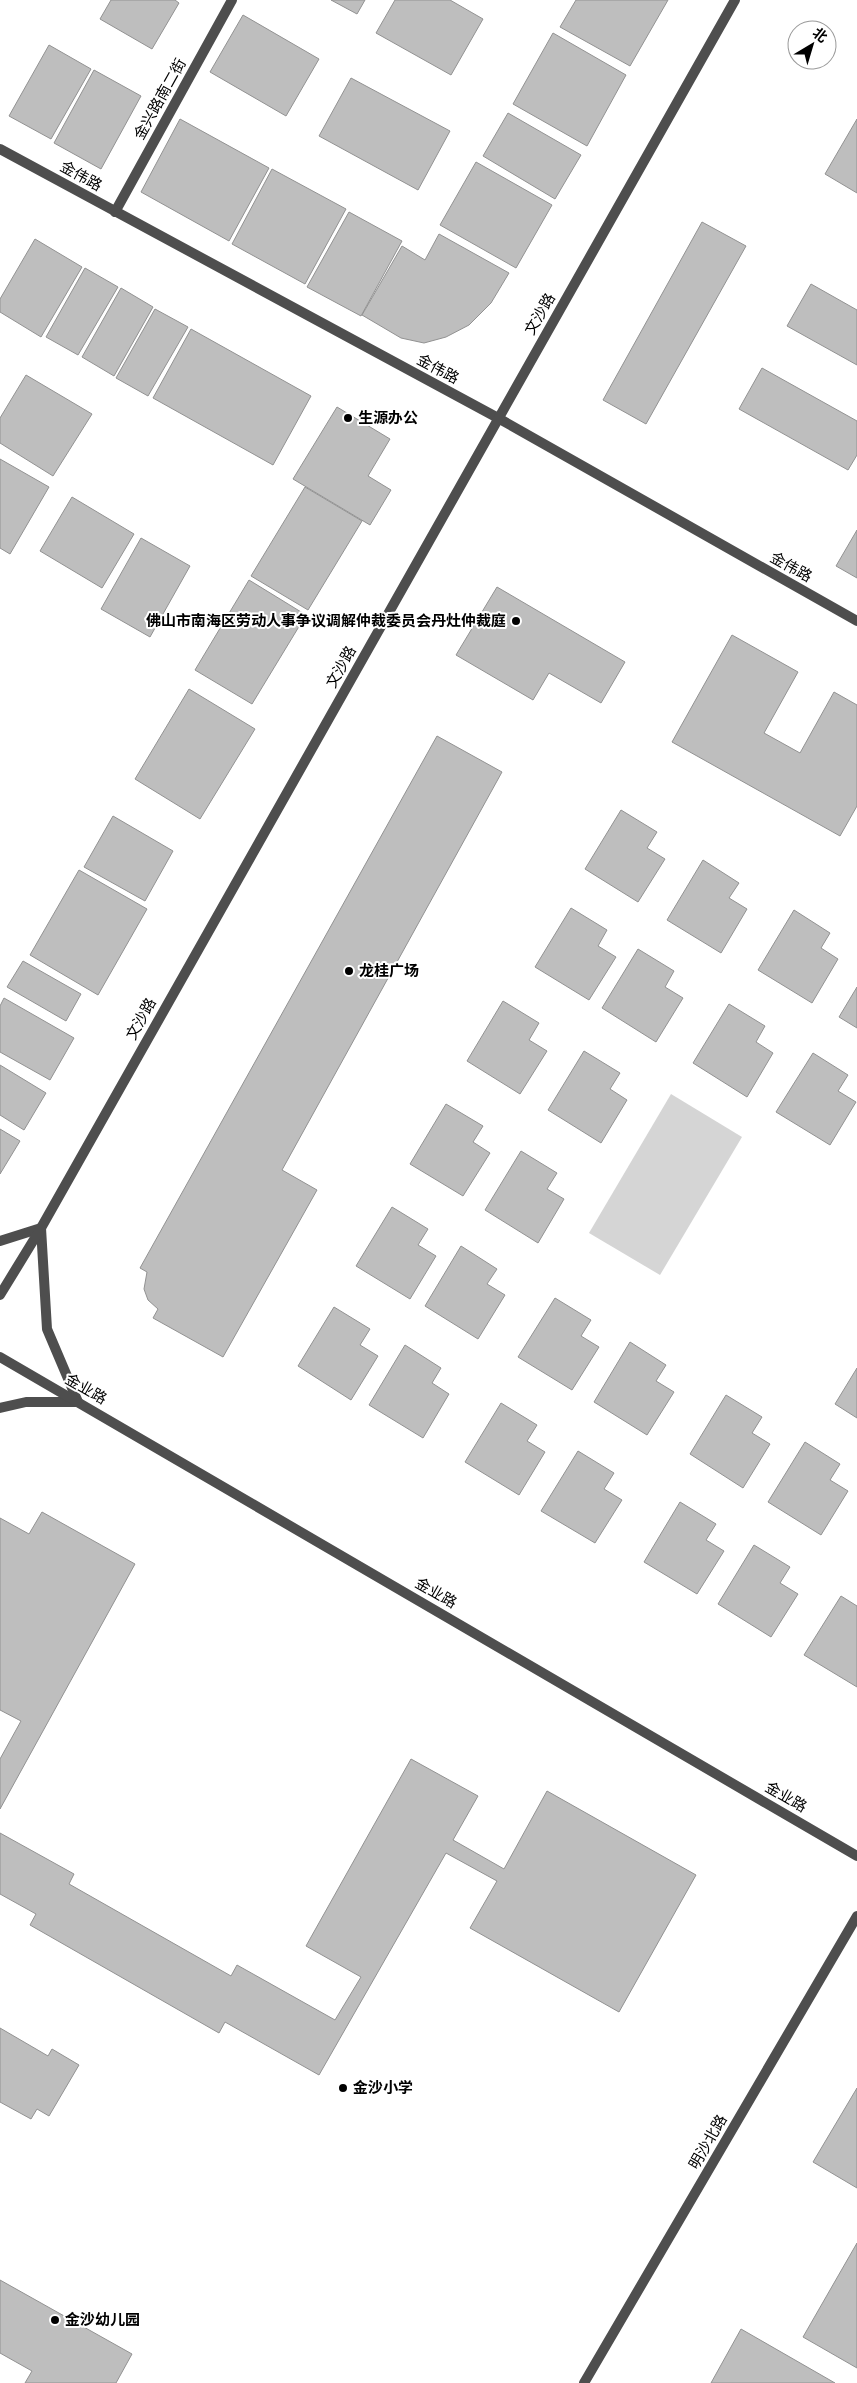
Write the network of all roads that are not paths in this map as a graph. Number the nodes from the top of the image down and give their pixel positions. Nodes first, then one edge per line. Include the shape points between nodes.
1 (232, 0) edge
2 (735, 0) edge
3 (0, 149) edge
4 (115, 212) junction
5 (498, 418) junction
6 (857, 621) edge
7 (41, 1228) junction
8 (0, 1241) edge
9 (0, 1295) edge
10 (0, 1357) edge
11 (78, 1402) junction
12 (0, 1408) edge
13 (857, 1856) edge
14 (857, 1916) edge
15 (584, 2383) edge

1 - 4 street, 金兴路南二街
2 - 5 street, 文沙路
3 - 4 street, 金伟路
4 - 5 street, 金伟路
5 - 6 street, 金伟路
5 - 7 street, 文沙路
7 - 8 street
7 - 9 street, 文沙路
7 - 11 street via 48,1329
10 - 11 street, 金业路
11 - 12 street via 26,1402
11 - 13 street, 金业路
14 - 15 street, 明沙北路

